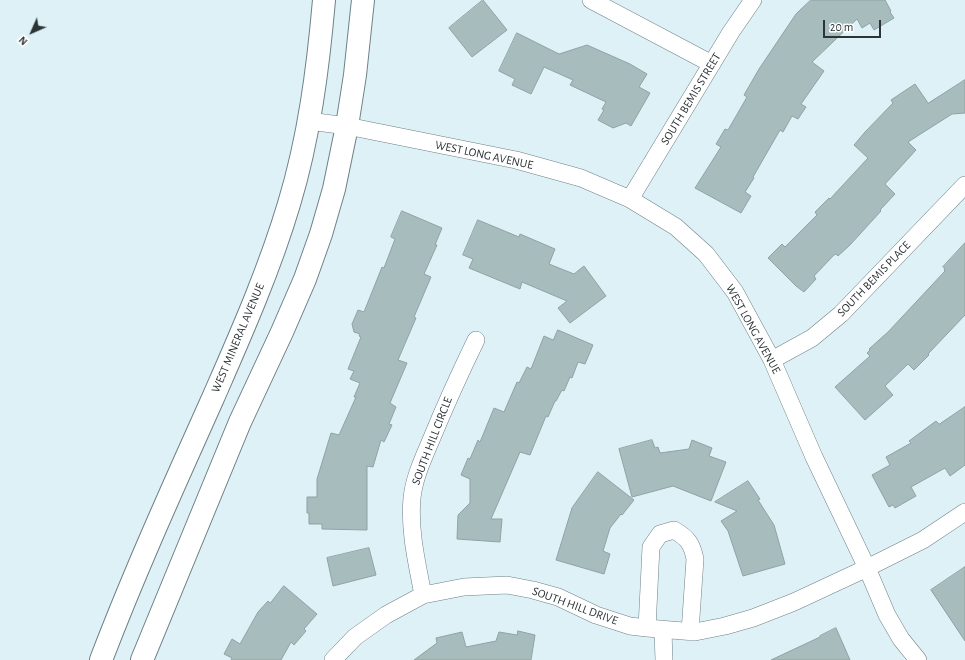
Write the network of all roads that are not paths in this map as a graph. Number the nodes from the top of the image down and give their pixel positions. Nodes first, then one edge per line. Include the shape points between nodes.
1 (324, 0) edge
2 (363, 0) edge
3 (591, 0) edge
4 (754, 0) edge
5 (712, 64) junction
6 (309, 121) junction
7 (347, 126) junction
8 (965, 185) edge
9 (630, 199) junction
10 (476, 340) dead end
11 (772, 360) junction
12 (965, 512) edge
13 (867, 568) junction
14 (423, 595) junction
15 (647, 628) junction
16 (663, 631) junction
17 (690, 632) junction
18 (101, 660) edge
19 (142, 660) edge
20 (333, 660) edge
21 (664, 660) edge
22 (918, 660) edge

1 - 6 main road, WEST MINERAL AVENUE
2 - 7 main road
3 - 5 street
4 - 5 street, SOUTH BEMIS STREET
5 - 9 street, SOUTH BEMIS STREET
6 - 7 street, WEST LONG AVENUE
6 - 18 main road, WEST MINERAL AVENUE via 289,206 248,318 150,540
7 - 9 street, WEST LONG AVENUE via 516,160 581,178
7 - 19 main road via 334,189 305,279 240,422
8 - 11 street, SOUTH BEMIS PLACE via 841,314 812,338
9 - 11 street, WEST LONG AVENUE via 676,227 706,254 735,292
10 - 14 street, SOUTH HILL CIRCLE via 448,399 415,483 411,525
11 - 13 street, WEST LONG AVENUE via 814,457
12 - 13 street via 923,540
13 - 17 street, SOUTH HILL DRIVE via 753,618
13 - 22 street, WEST LONG AVENUE via 887,615 901,639
14 - 15 street, SOUTH HILL DRIVE via 464,587 507,585 552,596 630,626
14 - 20 street, SOUTH HILL DRIVE via 355,637
15 - 16 street, SOUTH HILL DRIVE
15 - 17 street via 651,547 660,534 674,530 684,536 693,548 695,559
16 - 17 street, SOUTH HILL DRIVE
16 - 21 street

